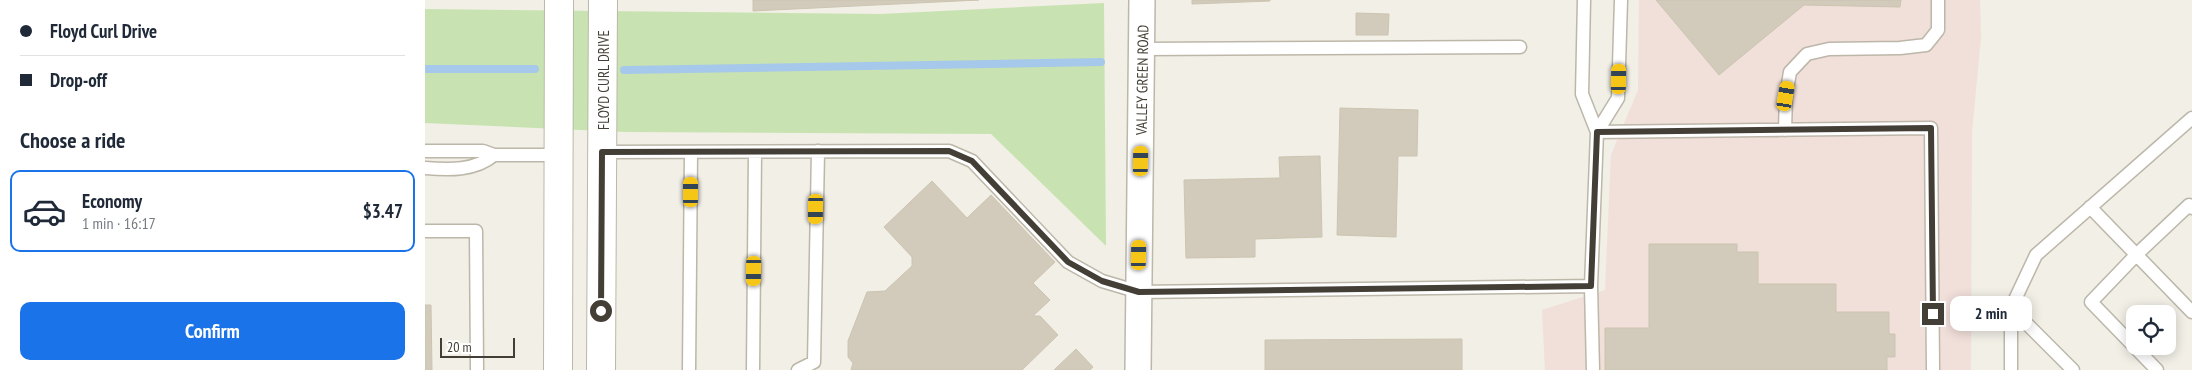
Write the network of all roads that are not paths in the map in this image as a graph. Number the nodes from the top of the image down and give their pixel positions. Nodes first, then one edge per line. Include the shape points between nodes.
1 (559, 0) edge
2 (603, 0) edge
3 (1142, 0) edge
4 (1584, 0) edge
5 (1621, 0) edge
6 (1938, 0) edge
7 (1520, 47) dead end
8 (1142, 49) junction
9 (2192, 118) edge
10 (1785, 130) junction
11 (1597, 132) junction
12 (425, 151) edge
13 (817, 151) junction
14 (602, 152) junction
15 (691, 152) junction
16 (755, 152) junction
17 (494, 155) junction
18 (559, 155) junction
19 (425, 168) edge
20 (2191, 205) edge
21 (2090, 207) junction
22 (425, 231) edge
23 (2136, 255) junction
24 (1591, 286) junction
25 (1139, 292) junction
26 (2011, 308) junction
27 (2192, 312) edge
28 (477, 370) edge
29 (558, 370) edge
30 (601, 370) edge
31 (689, 370) edge
32 (753, 370) edge
33 (798, 370) edge
34 (1138, 370) edge
35 (1593, 370) edge
36 (1933, 370) edge
37 (2011, 370) edge
38 (2073, 370) edge
39 (2157, 370) edge

1 - 18 street
2 - 14 street, FLOYD CURL DRIVE
3 - 8 street, VALLEY GREEN ROAD
4 - 11 lane via 1582,94
5 - 11 lane via 1618,98
6 - 10 lane via 1938,30 1926,45 1829,49 1807,54 1790,72
7 - 8 lane
8 - 25 street, VALLEY GREEN ROAD
9 - 21 lane
10 - 11 lane
10 - 36 lane via 1931,128
11 - 24 lane
12 - 17 lane via 483,151
13 - 16 lane
13 - 25 lane via 949,151 972,161 1068,262 1102,281
13 - 33 lane via 814,362
14 - 15 lane
14 - 30 street, FLOYD CURL DRIVE
15 - 16 lane
15 - 31 lane
16 - 32 lane
17 - 18 lane
17 - 19 lane via 478,166
18 - 29 street
20 - 23 lane
21 - 23 lane
21 - 26 lane via 2036,255
22 - 28 lane via 476,231
23 - 27 lane
23 - 39 lane via 2091,302
24 - 25 lane
24 - 35 lane
25 - 34 street, VALLEY GREEN ROAD
26 - 37 lane
26 - 38 lane

